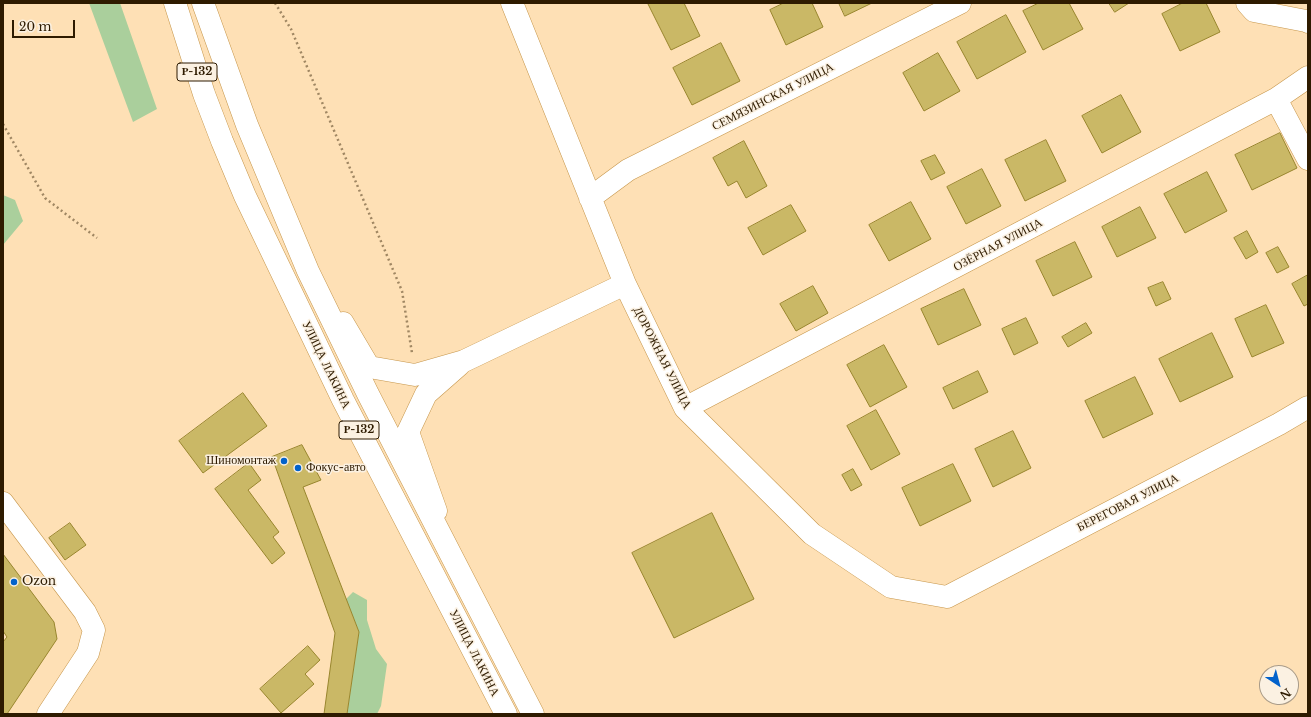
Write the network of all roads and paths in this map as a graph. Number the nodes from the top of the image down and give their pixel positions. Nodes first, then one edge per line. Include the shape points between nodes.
1 (175, 3) edge
2 (203, 3) edge
3 (275, 3) edge
4 (512, 3) edge
5 (960, 3) edge
6 (1247, 3) edge
7 (1308, 22) edge
8 (1308, 77) edge
9 (1276, 99) junction
10 (3, 124) edge
11 (1308, 159) edge
12 (590, 198) junction
13 (97, 238) dead end
14 (308, 271) junction
15 (625, 284) junction
16 (464, 361) junction
17 (415, 375) junction
18 (1308, 407) edge
19 (685, 408) junction
20 (3, 503) edge
21 (448, 550) junction
22 (946, 597) joint
23 (48, 714) edge
24 (506, 714) edge
25 (533, 714) edge

1 - 24 main road, УЛИЦА ЛАКИНА / Р-132 via 204,94 245,196 343,400
2 - 14 main road, УЛИЦА ЛАКИНА / Р-132 via 247,126
3 - 17 path via 291,29 402,291
4 - 12 main road, ДОРОЖНАЯ УЛИЦА
5 - 12 main road, СЕМЯЗИНСКАЯ УЛИЦА via 628,170
6 - 7 main road via 1254,11
8 - 9 main road, ОЗЁРНАЯ УЛИЦА
9 - 11 main road
9 - 19 main road, ОЗЁРНАЯ УЛИЦА
10 - 13 path via 45,198
12 - 15 main road, ДОРОЖНАЯ УЛИЦА
14 - 17 main road via 369,367
14 - 21 main road, УЛИЦА ЛАКИНА / Р-132
15 - 16 main road
15 - 19 main road, ДОРОЖНАЯ УЛИЦА
16 - 17 main road
16 - 21 main road via 426,394 408,432
18 - 22 main road, БЕРЕГОВАЯ УЛИЦА
19 - 22 main road, ДОРОЖНАЯ УЛИЦА via 812,534 891,587
20 - 23 main road via 86,612 94,630 88,653
21 - 25 main road, УЛИЦА ЛАКИНА / Р-132

